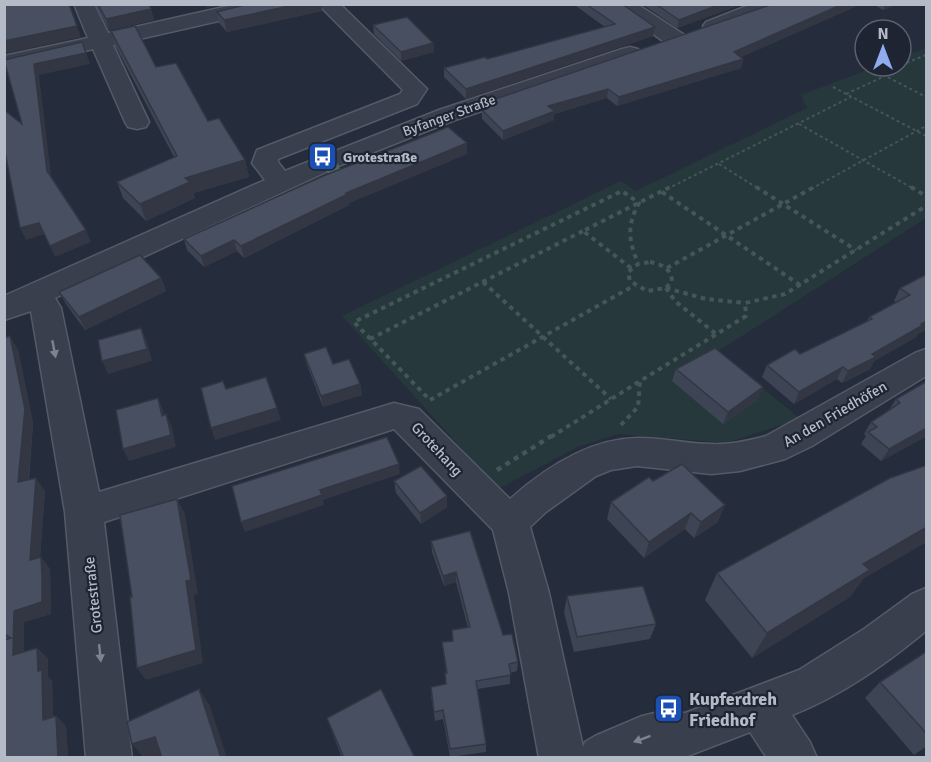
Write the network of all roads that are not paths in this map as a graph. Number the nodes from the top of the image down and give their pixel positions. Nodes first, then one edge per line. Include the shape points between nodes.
1 (84, 4) edge
2 (267, 4) edge
3 (328, 4) edge
4 (622, 4) edge
5 (772, 4) edge
6 (675, 39) junction
7 (101, 42) junction
8 (4, 63) edge
9 (137, 122) dead end
10 (281, 183) junction
11 (14, 297) edge
12 (927, 361) edge
13 (84, 512) junction
14 (510, 522) junction
15 (927, 608) edge
16 (760, 707) junction
17 (683, 746) edge
18 (109, 758) edge
19 (562, 758) edge
20 (601, 758) edge
21 (794, 758) edge

1 - 7 street
2 - 7 street
3 - 10 street via 415,89 409,99 266,155 265,163
4 - 6 street
5 - 6 street, Byfanger Straße
6 - 10 street, Byfanger Straße via 447,115
7 - 8 street
7 - 9 street
10 - 11 street, Byfanger Straße
11 -> 13 street, Grotestraße via 46,308
12 - 14 street, An den Friedhöfen via 773,449 740,458 637,452 607,456 584,466
13 - 14 street, Grotehang via 394,416 407,418 417,426
13 -> 18 street, Grotestraße
14 - 19 street via 529,592
15 - 16 street via 812,686
16 - 17 street
16 - 21 street
17 -> 20 street via 668,731

